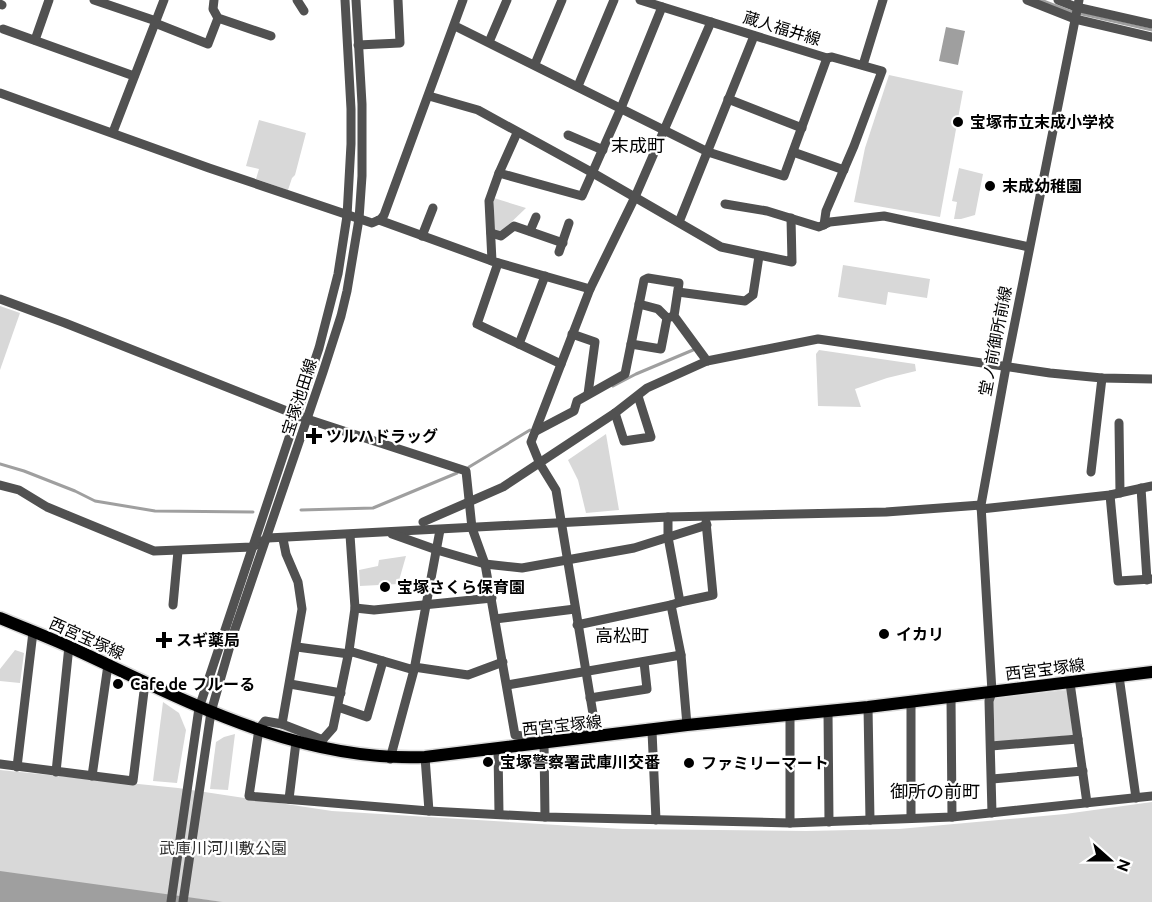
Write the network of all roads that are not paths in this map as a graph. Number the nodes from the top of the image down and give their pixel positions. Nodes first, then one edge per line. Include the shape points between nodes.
1 (49, 0) edge
2 (94, 0) edge
3 (164, 0) edge
4 (214, 0) edge
5 (297, 0) edge
6 (345, 0) edge
7 (356, 0) edge
8 (398, 0) edge
9 (463, 0) edge
10 (507, 0) edge
11 (562, 0) edge
12 (614, 0) edge
13 (640, 0) edge
14 (883, 0) edge
15 (1027, 0) edge
16 (1058, 0) edge
17 (659, 4) edge
18 (1078, 4) edge
19 (304, 11) dead end
20 (218, 18) junction
21 (1075, 19) junction
22 (156, 22) junction
23 (711, 22) junction
24 (1152, 24) edge
25 (455, 26) junction
26 (3, 29) dead end
27 (271, 36) dead end
28 (754, 36) junction
29 (1152, 37) edge
30 (35, 40) junction
31 (489, 42) junction
32 (358, 45) junction
33 (827, 58) junction
34 (535, 64) junction
35 (864, 65) junction
36 (134, 76) junction
37 (578, 86) junction
38 (0, 93) edge
39 (429, 96) junction
40 (728, 99) junction
41 (621, 108) junction
42 (802, 128) junction
43 (664, 129) junction
44 (113, 132) junction
45 (517, 133) junction
46 (567, 135) dead end
47 (603, 150) junction
48 (708, 152) junction
49 (793, 152) junction
50 (844, 170) junction
51 (499, 173) junction
52 (593, 173) junction
53 (635, 197) junction
54 (725, 204) dead end
55 (433, 208) dead end
56 (347, 216) junction
57 (536, 217) dead end
58 (791, 218) junction
59 (359, 219) junction
60 (379, 220) junction
61 (679, 222) junction
62 (569, 223) dead end
63 (824, 225) junction
64 (530, 231) junction
65 (491, 233) junction
66 (422, 236) junction
67 (1029, 247) junction
68 (759, 256) junction
69 (495, 262) junction
70 (544, 276) junction
71 (590, 289) junction
72 (678, 292) junction
73 (0, 299) edge
74 (639, 304) junction
75 (670, 317) junction
76 (572, 334) junction
77 (519, 344) junction
78 (631, 344) junction
79 (707, 361) junction
80 (561, 364) junction
81 (1005, 367) junction
82 (1102, 378) junction
83 (1152, 379) edge
84 (588, 394) junction
85 (638, 396) junction
86 (615, 413) junction
87 (297, 415) junction
88 (307, 419) junction
89 (1119, 423) dead end
90 (536, 431) junction
91 (540, 464) junction
92 (1091, 472) dead end
93 (0, 485) edge
94 (1152, 486) edge
95 (1141, 488) junction
96 (1120, 493) junction
97 (1110, 495) junction
98 (469, 501) junction
99 (981, 507) junction
100 (668, 518) junction
101 (706, 521) junction
102 (423, 522) dead end
103 (561, 522) junction
104 (472, 528) junction
105 (440, 530) junction
106 (389, 533) junction
107 (350, 535) junction
108 (668, 537) junction
109 (268, 538) junction
110 (283, 539) junction
111 (252, 547) junction
112 (437, 550) junction
113 (178, 551) junction
114 (567, 561) junction
115 (485, 564) junction
116 (1149, 579) edge
117 (492, 598) junction
118 (676, 603) junction
119 (173, 605) dead end
120 (426, 606) junction
121 (355, 608) junction
122 (575, 609) junction
123 (0, 618) edge
124 (495, 619) junction
125 (578, 625) junction
126 (33, 632) junction
127 (69, 646) junction
128 (297, 647) junction
129 (349, 653) junction
130 (681, 655) junction
131 (383, 661) junction
132 (503, 662) junction
133 (644, 662) junction
134 (108, 665) junction
135 (414, 669) junction
136 (1152, 672) edge
137 (586, 673) junction
138 (1119, 676) junction
139 (145, 683) junction
140 (1070, 683) junction
141 (290, 684) junction
142 (507, 685) junction
143 (992, 692) junction
144 (341, 693) junction
145 (951, 697) junction
146 (590, 698) junction
147 (911, 702) junction
148 (338, 707) junction
149 (868, 707) junction
150 (199, 708) junction
151 (828, 711) junction
152 (211, 712) junction
153 (790, 716) junction
154 (282, 724) junction
155 (687, 725) junction
156 (259, 729) junction
157 (652, 731) junction
158 (596, 733) junction
159 (1078, 739) junction
160 (296, 742) junction
161 (319, 743) junction
162 (544, 743) junction
163 (991, 746) junction
164 (498, 749) junction
165 (425, 757) junction
166 (390, 759) junction
167 (0, 764) edge
168 (17, 766) junction
169 (1083, 771) junction
170 (56, 772) junction
171 (92, 776) junction
172 (992, 779) junction
173 (1152, 796) edge
174 (1136, 798) junction
175 (289, 799) junction
176 (1088, 803) junction
177 (429, 811) junction
178 (992, 813) junction
179 (499, 814) junction
180 (545, 817) junction
181 (952, 817) junction
182 (911, 818) junction
183 (656, 820) junction
184 (870, 820) junction
185 (790, 822) junction
186 (829, 822) junction
187 (171, 902) edge
188 (183, 902) edge

1 - 30 street
2 - 22 street
3 - 22 street
4 - 20 street
5 - 19 street
6 - 56 street via 351,109
7 - 32 street, 宝塚池田線
8 - 32 street via 400,44
9 - 25 street
10 - 31 street
11 - 34 street
12 - 37 street
13 - 17 street, 蔵人福井線
14 - 35 street
15 - 21 street
16 - 18 street
17 - 23 street, 蔵人福井線
17 - 41 street
18 - 21 street, 堂ノ前御所前線
18 - 24 street
20 - 22 street via 208,44
20 - 27 street
21 - 29 street
21 - 67 street, 堂ノ前御所前線
22 - 36 street
23 - 28 street, 蔵人福井線
23 - 43 street
25 - 31 street
25 - 39 street
26 - 30 street
28 - 33 street, 蔵人福井線
28 - 40 street
30 - 36 street
31 - 34 street
32 - 59 street, 宝塚池田線 via 362,140
33 - 35 street, 蔵人福井線
33 - 42 street
34 - 37 street
35 - 50 street, 蔵人福井線 via 882,71
36 - 44 street
37 - 41 street
38 - 44 street
39 - 45 street via 478,110
39 - 60 street
40 - 42 street
40 - 48 street
41 - 43 street
41 - 47 street
42 - 49 street
43 - 48 street
43 - 53 street
44 - 56 street
45 - 51 street
45 - 52 street
46 - 47 street
47 - 52 street
48 - 49 street via 784,176
48 - 61 street
49 - 50 street
50 - 63 street
51 - 52 street via 582,196
51 - 65 street via 489,201
52 - 53 street
53 - 61 street
53 - 71 street
54 - 58 street
55 - 66 street
56 - 59 street
56 - 87 street via 332,304
57 - 64 street
58 - 63 street
58 - 68 street via 792,262
59 - 60 street via 372,223
59 - 88 street, 宝塚池田線 via 341,315
60 - 66 street
61 - 68 street via 721,247
62 - 64 street via 561,248
63 - 67 street via 885,216
64 - 65 street via 514,226 501,236
65 - 69 street
66 - 69 street
67 - 81 street, 堂ノ前御所前線
68 - 72 street via 753,295 745,301
69 - 70 street
69 - 77 street via 477,324
70 - 71 street
70 - 77 street
71 - 76 street
72 - 74 street via 680,283 648,278 644,280
72 - 75 street
73 - 87 street
74 - 75 street
74 - 78 street
75 - 78 street via 661,349
75 - 79 street
76 - 80 street
76 - 84 street via 595,342
77 - 80 street
78 - 84 street via 625,374
79 - 81 street via 818,339
79 - 85 street via 647,388
80 - 90 street
81 - 82 street
81 - 99 street, 堂ノ前御所前線
82 - 83 street
82 - 92 street
84 - 90 street via 576,401 574,411
85 - 86 street
85 - 86 street via 651,437 624,441
86 - 91 street
87 - 88 street
87 - 111 street
88 - 98 street via 466,471
88 - 109 street, 宝塚池田線
89 - 96 street
90 - 91 street via 531,442
91 - 98 street via 503,487
91 - 103 street via 556,490
93 - 113 street via 20,490 47,507 154,551
94 - 95 street
95 - 96 street
95 - 116 street
96 - 97 street
97 - 99 street
97 - 116 street via 1118,581
98 - 102 street
98 - 104 street
99 - 101 street
99 - 143 street, 堂ノ前御所前線
100 - 101 street
100 - 103 street
100 - 108 street
101 - 108 street
101 - 118 street via 714,595
103 - 104 street
103 - 114 street
104 - 105 street
104 - 115 street
105 - 106 street
105 - 112 street
106 - 107 street
106 - 112 street
107 - 110 street
107 - 121 street
108 - 114 street
108 - 118 street
109 - 110 street
109 - 111 street
109 - 152 street, 宝塚池田線 via 234,632
110 - 128 street via 298,582 302,609
111 - 113 street
111 - 150 street
112 - 115 street
112 - 120 street
113 - 119 street
114 - 115 street via 522,568
114 - 122 street
115 - 117 street
117 - 120 street
117 - 124 street
118 - 125 street
118 - 130 street
120 - 121 street
120 - 135 street
121 - 129 street
122 - 124 street
122 - 125 street
123 - 126 main road, 西宮宝塚線
124 - 132 street
125 - 137 street
126 - 127 main road, 西宮宝塚線
126 - 168 street
127 - 134 main road, 西宮宝塚線
127 - 170 street
128 - 129 street
128 - 141 street
129 - 131 street
129 - 144 street
130 - 133 street
130 - 155 street
131 - 135 street
131 - 148 street via 368,717
132 - 135 street via 468,675
132 - 142 street
133 - 137 street
133 - 146 street via 647,689
134 - 139 main road, 西宮宝塚線
134 - 171 street
135 - 166 street
136 - 138 main road, 西宮宝塚線
137 - 142 street
137 - 146 street
138 - 140 main road, 西宮宝塚線
138 - 174 street
139 - 150 main road, 西宮宝塚線
139 - 171 street via 133,781
140 - 143 main road, 西宮宝塚線
140 - 159 street
141 - 144 street
141 - 154 street
142 - 158 street via 515,735
143 - 145 main road, 西宮宝塚線
143 - 163 street, 堂ノ前御所前線 via 988,702
144 - 148 street
145 - 147 main road, 西宮宝塚線
145 - 181 street
146 - 158 street
147 - 149 main road, 西宮宝塚線
147 - 182 street
148 - 161 street via 333,728
149 - 151 main road, 西宮宝塚線
149 - 184 street
150 - 152 main road, 西宮宝塚線
150 - 187 street
151 - 153 main road, 西宮宝塚線
151 - 186 street
152 - 156 main road, 西宮宝塚線
152 - 188 street, 宝塚池田線
153 - 155 main road, 西宮宝塚線
153 - 185 street
154 - 156 street via 265,721
154 - 161 street
155 - 157 main road, 西宮宝塚線
156 - 160 main road, 西宮宝塚線
156 - 175 street via 249,796
157 - 158 main road, 西宮宝塚線
157 - 183 street
158 - 162 main road, 西宮宝塚線
159 - 163 street
159 - 169 street
160 - 161 main road, 西宮宝塚線
160 - 175 street
161 - 166 main road, 西宮宝塚線
162 - 164 main road, 西宮宝塚線
162 - 180 street
163 - 172 street, 堂ノ前御所前線
164 - 165 main road, 西宮宝塚線
164 - 179 street
165 - 166 main road, 西宮宝塚線
165 - 177 street
167 - 168 street
168 - 170 street
169 - 172 street
169 - 176 street
170 - 171 street
172 - 178 street, 堂ノ前御所前線
173 - 174 street
174 - 176 street
175 - 177 street
176 - 178 street
177 - 179 street
178 - 181 street
179 - 180 street
180 - 183 street
181 - 182 street
182 - 184 street
183 - 185 street
184 - 186 street
185 - 186 street

